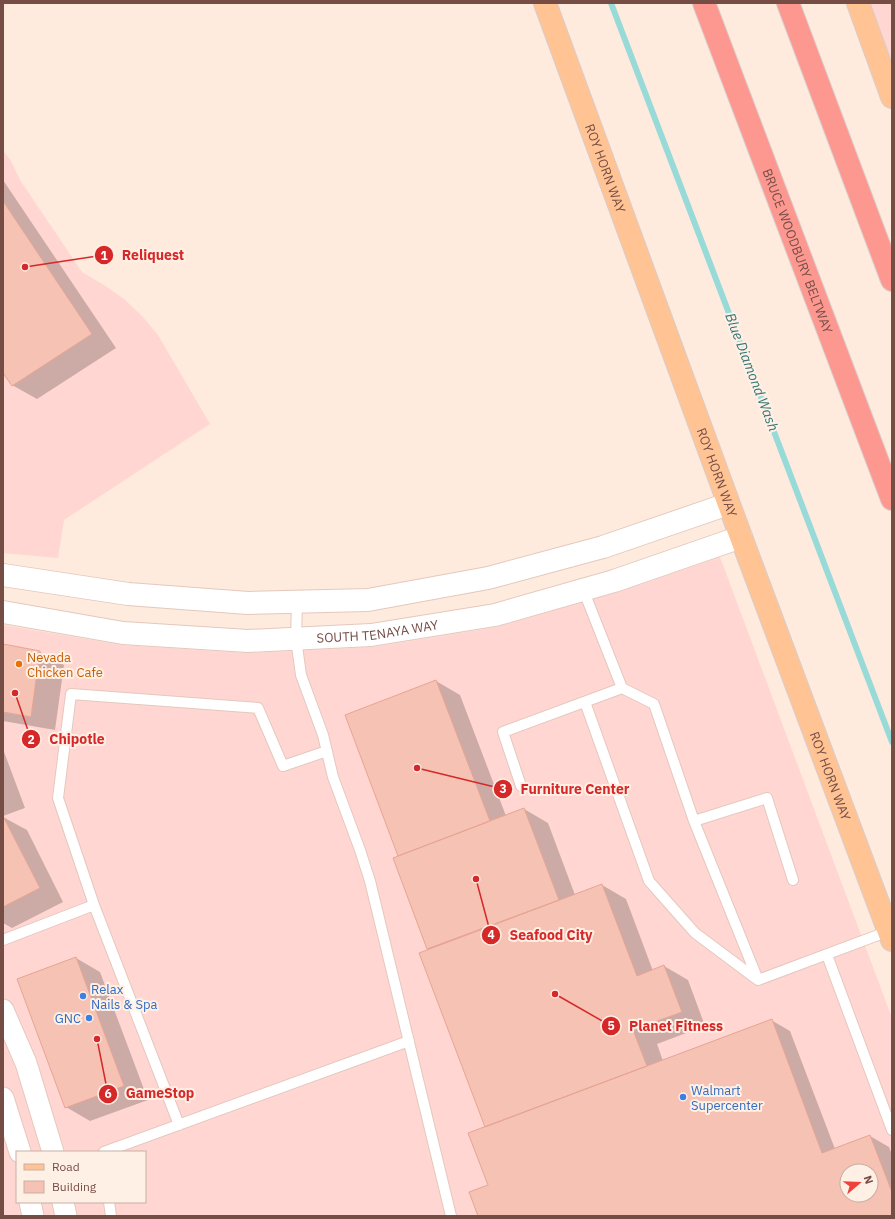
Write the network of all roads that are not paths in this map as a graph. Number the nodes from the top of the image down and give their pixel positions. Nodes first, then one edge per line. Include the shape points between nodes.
1 (545, 3) edge
2 (704, 3) edge
3 (788, 3) edge
4 (858, 3) edge
5 (892, 97) edge
6 (892, 280) edge
7 (892, 499) edge
8 (728, 504) junction
9 (741, 537) junction
10 (3, 575) edge
11 (583, 590) junction
12 (297, 602) junction
13 (3, 612) edge
14 (296, 639) junction
15 (622, 688) junction
16 (585, 702) junction
17 (327, 751) junction
18 (521, 786) dead end
19 (694, 821) junction
20 (794, 880) dead end
21 (94, 905) junction
22 (890, 936) edge
23 (3, 940) edge
24 (827, 955) junction
25 (758, 980) junction
26 (3, 1010) edge
27 (409, 1041) junction
28 (3, 1098) edge
29 (179, 1125) junction
30 (892, 1130) edge
31 (20, 1151) edge
32 (52, 1151) edge
33 (107, 1151) edge
34 (30, 1203) edge
35 (63, 1203) edge
36 (109, 1203) edge
37 (33, 1216) edge
38 (66, 1216) edge
39 (111, 1216) edge
40 (451, 1216) edge

1 - 8 main road, ROY HORN WAY
2 - 7 highway, BRUCE WOODBURY BELTWAY
3 - 6 highway
4 - 5 main road
8 - 9 main road, ROY HORN WAY
8 - 12 street via 603,547 488,578 368,600
9 - 11 street, SOUTH TENAYA WAY
9 - 22 main road, ROY HORN WAY
10 - 12 street via 128,594 248,603
11 - 14 street, SOUTH TENAYA WAY via 495,615 372,635
11 - 15 lane
12 - 14 lane
13 - 14 street, SOUTH TENAYA WAY via 123,633 248,641
14 - 17 lane via 301,675
15 - 16 lane
15 - 19 lane via 654,704
16 - 18 lane via 503,732
16 - 25 lane via 649,881 695,933
17 - 21 lane via 283,766 258,708 71,694 58,798
17 - 27 lane via 333,777 370,881
19 - 20 lane via 767,798
19 - 25 lane
21 - 23 lane
21 - 29 lane
22 - 24 lane
24 - 25 lane
24 - 30 lane
26 - 32 street via 26,1063
27 - 29 lane
27 - 40 lane
28 - 31 street
29 - 33 lane
34 - 37 street
35 - 38 street
36 - 39 lane

